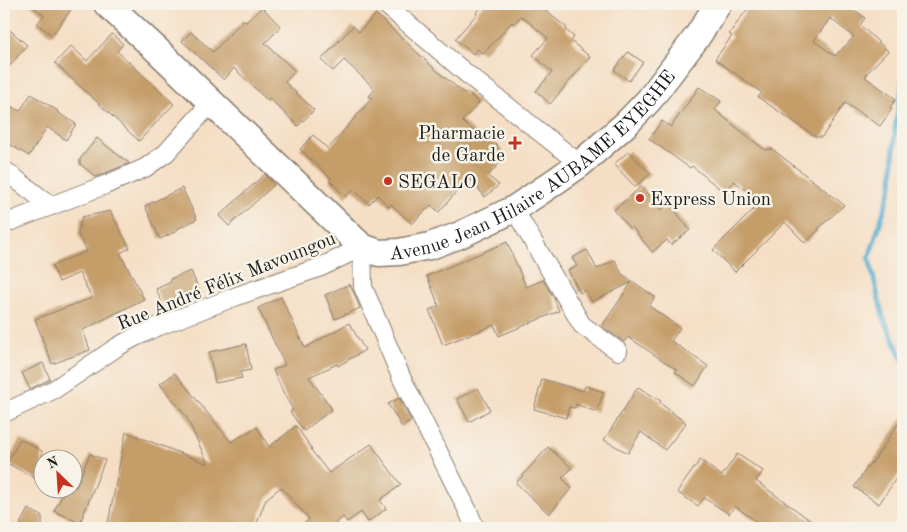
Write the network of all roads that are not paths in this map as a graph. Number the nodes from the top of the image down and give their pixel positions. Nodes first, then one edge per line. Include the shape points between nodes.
1 (107, 4) edge
2 (385, 4) edge
3 (718, 4) edge
4 (212, 103) junction
5 (580, 164) junction
6 (4, 170) edge
7 (51, 206) junction
8 (514, 209) junction
9 (4, 224) edge
10 (362, 247) junction
11 (618, 351) dead end
12 (4, 413) edge
13 (476, 528) edge

1 - 4 main road, Avenue Jean Hilaire AUBAME EYEGHE
2 - 5 street
3 - 5 main road, Avenue Jean Hilaire AUBAME EYEGHE via 649,100
4 - 7 street via 166,154 145,168
4 - 10 main road, Avenue Jean Hilaire AUBAME EYEGHE
5 - 8 main road, Avenue Jean Hilaire AUBAME EYEGHE
6 - 7 street
7 - 9 street
8 - 10 main road, Avenue Jean Hilaire AUBAME EYEGHE via 430,246 379,253
8 - 11 street via 582,325
10 - 12 street, Rue André Félix Mavoungou via 321,267 154,328 117,347 55,389
10 - 13 street via 363,287 402,379

